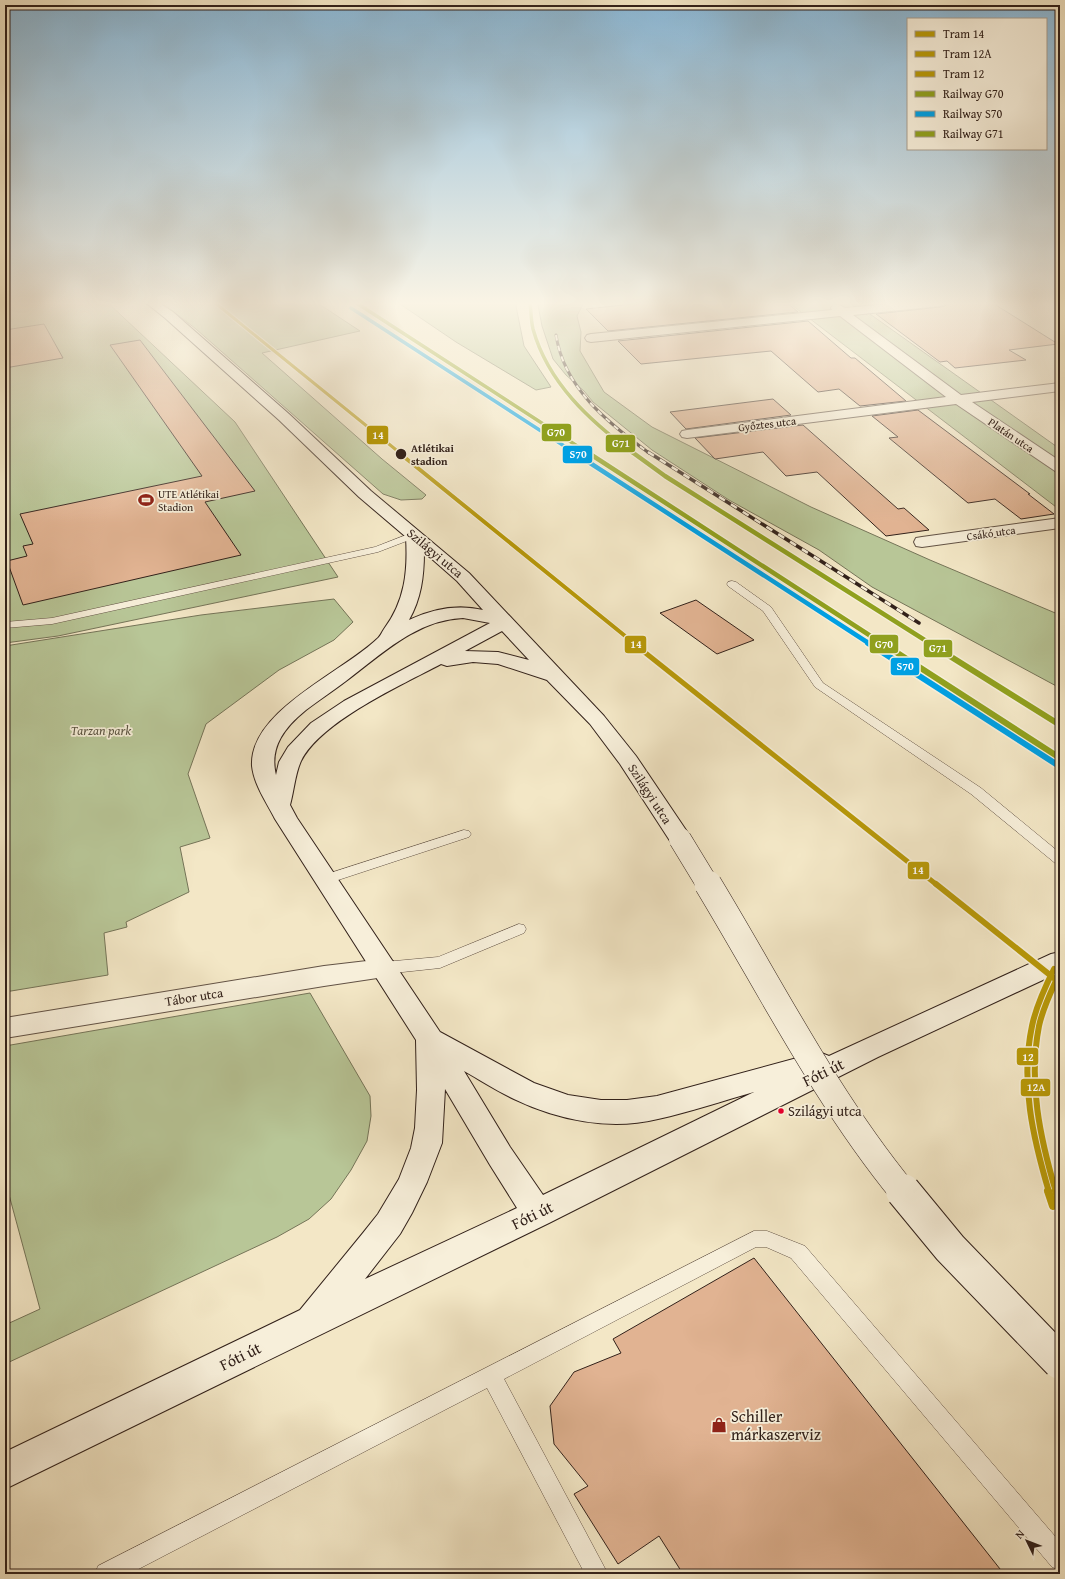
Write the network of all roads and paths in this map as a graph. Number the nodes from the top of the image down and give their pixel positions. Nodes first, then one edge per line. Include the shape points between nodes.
1 (237, 376) edge
2 (927, 376) edge
3 (1060, 387) edge
4 (959, 400) junction
5 (688, 434) dead end
6 (1060, 468) edge
7 (1060, 523) edge
8 (414, 535) junction
9 (922, 542) dead end
10 (732, 584) dead end
11 (505, 622) junction
12 (5, 625) edge
13 (382, 645) junction
14 (556, 678) junction
15 (401, 679) junction
16 (279, 805) junction
17 (464, 834) dead end
18 (1042, 845) junction
19 (1060, 853) edge
20 (1060, 860) edge
21 (326, 879) junction
22 (519, 929) dead end
23 (1060, 961) edge
24 (384, 968) junction
25 (5, 1028) edge
26 (430, 1038) junction
27 (868, 1049) junction
28 (538, 1213) junction
29 (309, 1322) junction
30 (1060, 1362) edge
31 (491, 1375) junction
32 (5, 1472) edge
33 (1060, 1558) edge
34 (106, 1574) edge
35 (597, 1574) edge

1 - 8 street, Szilágyi utca via 365,494
2 - 4 street, Platán utca
3 - 4 street, Győztes utca
4 - 5 street, Győztes utca
4 - 6 street, Platán utca
7 - 9 street, Csákó utca
8 - 11 street, Szilágyi utca via 463,577
8 - 12 lane via 378,549 52,622
8 - 13 street via 416,561 413,592 407,608
10 - 18 lane via 767,610 819,685 976,791
11 - 13 street via 467,612 436,616 411,626
11 - 14 street, Szilágyi utca
11 - 15 street
13 - 16 street via 299,706 276,728 263,760 264,771
14 - 15 street via 507,658 476,655 442,661
14 - 30 street, Szilágyi utca, bridge via 597,720 628,761 713,893 804,1050 893,1179 950,1248
15 - 16 street via 351,705 318,727 290,762
16 - 21 street
17 - 21 lane
18 - 19 lane
18 - 20 lane
21 - 24 street
22 - 24 lane via 440,962
23 - 27 street, Fóti út
24 - 25 street, Tábor utca
24 - 26 street
26 - 27 street via 524,1091 567,1107 601,1112 657,1108
26 - 28 street via 500,1156
26 - 29 street via 432,1092 428,1141 414,1182 372,1246
27 - 28 street, Fóti út
28 - 29 street, Fóti út
29 - 32 street, Fóti út
31 - 33 lane via 754,1239 767,1239 798,1252
31 - 34 lane
31 - 35 lane

